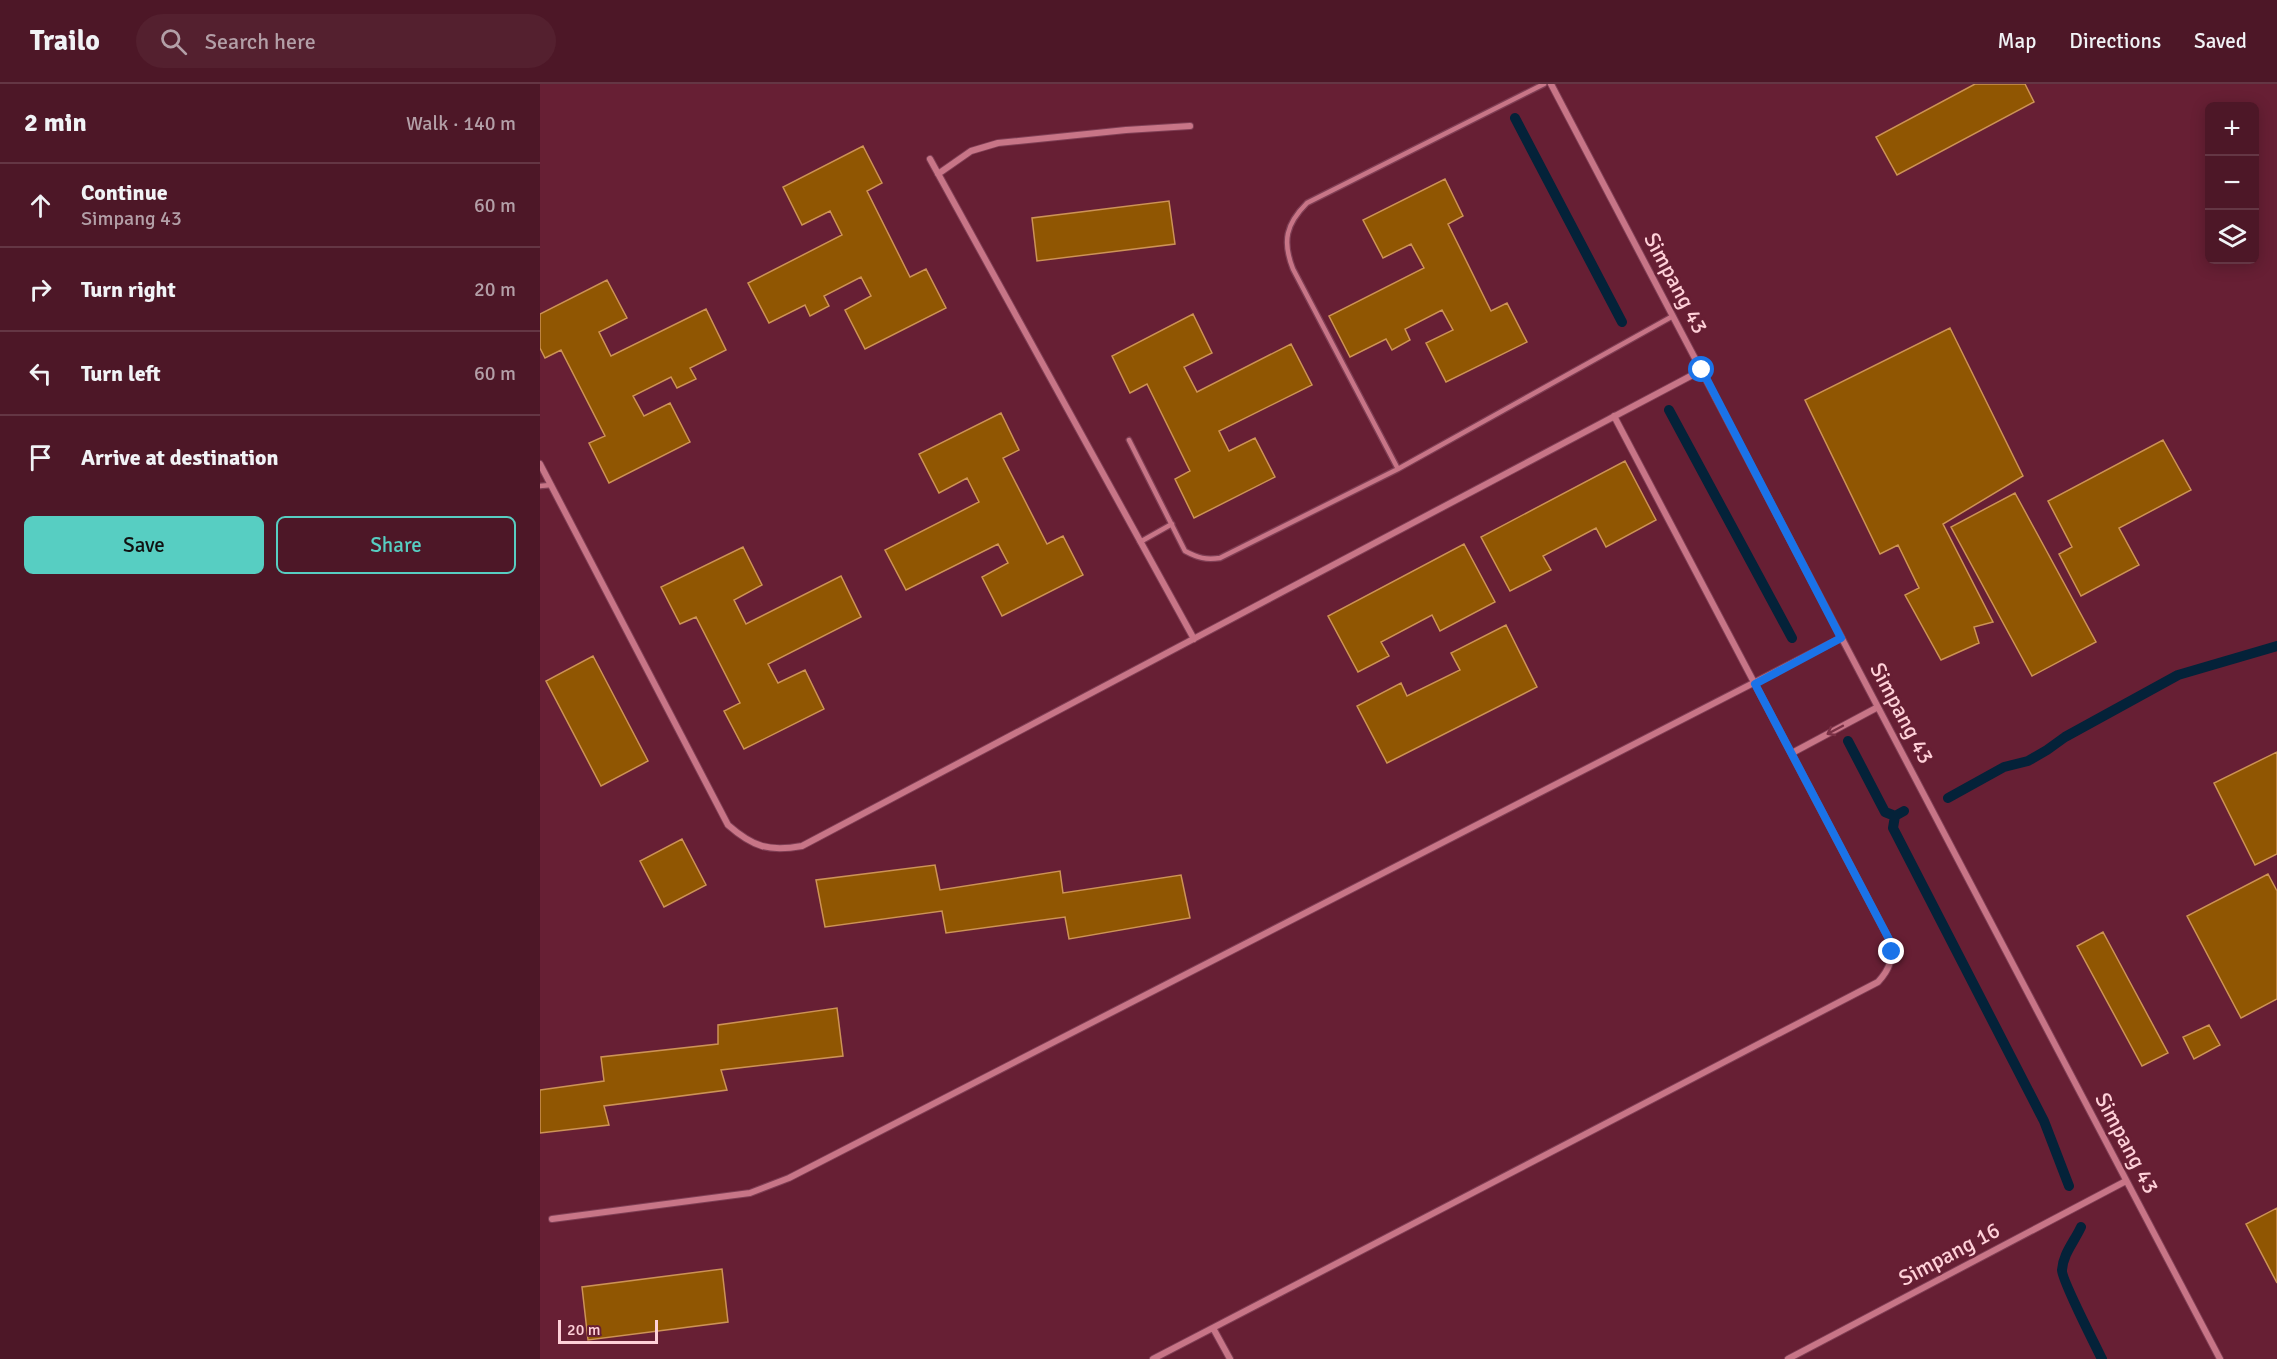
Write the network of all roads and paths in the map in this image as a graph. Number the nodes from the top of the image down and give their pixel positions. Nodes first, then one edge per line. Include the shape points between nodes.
1 (1544, 84) edge
2 (1551, 84) edge
3 (1190, 126) dead end
4 (930, 159) dead end
5 (938, 174) junction
6 (1673, 316) junction
7 (1702, 370) junction
8 (1614, 416) junction
9 (1129, 440) dead end
10 (540, 464) edge
11 (1398, 469) junction
12 (551, 485) junction
13 (540, 486) edge
14 (1172, 525) junction
15 (1140, 543) junction
16 (1841, 638) junction
17 (1194, 639) junction
18 (1755, 684) junction
19 (1878, 707) junction
20 (1792, 753) junction
21 (2126, 1181) junction
22 (552, 1219) dead end
23 (1213, 1328) junction
24 (1153, 1359) edge
25 (1230, 1359) edge
26 (1788, 1359) edge
27 (2220, 1359) edge

1 - 11 lane via 1307,203 1289,226 1288,255 1293,269
2 - 6 street, Simpang 43
3 - 5 street via 998,143 971,151
4 - 5 street
5 - 15 street
6 - 7 street, Simpang 43
6 - 11 lane
7 - 8 street
7 - 16 street, Simpang 43
8 - 17 street
8 - 18 street
9 - 14 lane
10 - 12 street
11 - 14 lane via 1221,558 1208,560 1185,551
12 - 13 lane
12 - 17 street via 728,825 744,839 762,847 802,846
14 - 15 lane
15 - 17 street
16 - 18 street
16 - 19 street, Simpang 43
18 - 20 street
18 - 22 street via 789,1178 750,1194
19 -> 20 street
19 - 21 street, Simpang 43
20 - 23 street via 1890,941 1891,963 1886,974
21 - 26 street, Simpang 16
21 - 27 street, Simpang 43
23 - 24 street
23 - 25 street

